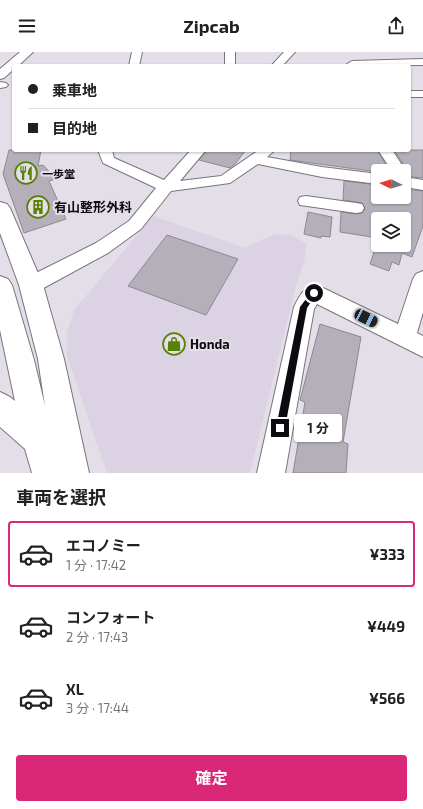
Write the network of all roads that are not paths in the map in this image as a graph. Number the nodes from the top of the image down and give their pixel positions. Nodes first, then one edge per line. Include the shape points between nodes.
1 (27, 52) edge
2 (36, 52) edge
3 (137, 52) edge
4 (230, 52) edge
5 (290, 52) edge
6 (367, 52) edge
7 (423, 62) edge
8 (17, 64) edge
9 (23, 64) edge
10 (134, 64) edge
11 (230, 64) edge
12 (278, 64) edge
13 (351, 64) edge
14 (374, 64) edge
15 (12, 70) edge
16 (12, 75) edge
17 (1, 84) edge
18 (411, 94) edge
19 (423, 94) edge
20 (106, 152) edge
21 (197, 152) edge
22 (265, 152) edge
23 (386, 152) edge
24 (255, 159) junction
25 (394, 164) edge
26 (337, 174) junction
27 (371, 178) edge
28 (411, 181) edge
29 (423, 185) edge
30 (166, 187) junction
31 (306, 200) dead end
32 (335, 205) junction
33 (0, 208) edge
34 (356, 208) dead end
35 (423, 279) edge
36 (0, 284) edge
37 (31, 285) junction
38 (414, 342) edge
39 (10, 358) edge
40 (51, 359) junction
41 (0, 407) edge
42 (38, 440) junction
43 (48, 473) edge
44 (73, 473) edge
45 (272, 473) edge

1 - 8 street
2 - 9 street
3 - 10 street
4 - 11 street
5 - 12 street
6 - 13 street
7 - 14 street
15 - 17 street
16 - 17 street
18 - 19 street
20 - 30 street via 108,160
21 - 30 street
22 - 24 street
23 - 25 street
24 - 26 street
24 - 30 street via 225,180
26 - 27 street
26 - 32 street
28 - 29 street
30 - 37 street via 135,224 102,248
31 - 32 street
32 - 34 street
33 - 37 street
35 - 38 street
36 - 37 street
36 - 39 street
37 - 40 street
38 - 45 street via 314,293 304,307
39 - 40 street
39 - 42 street
40 - 44 street
41 - 42 street
42 - 43 street

